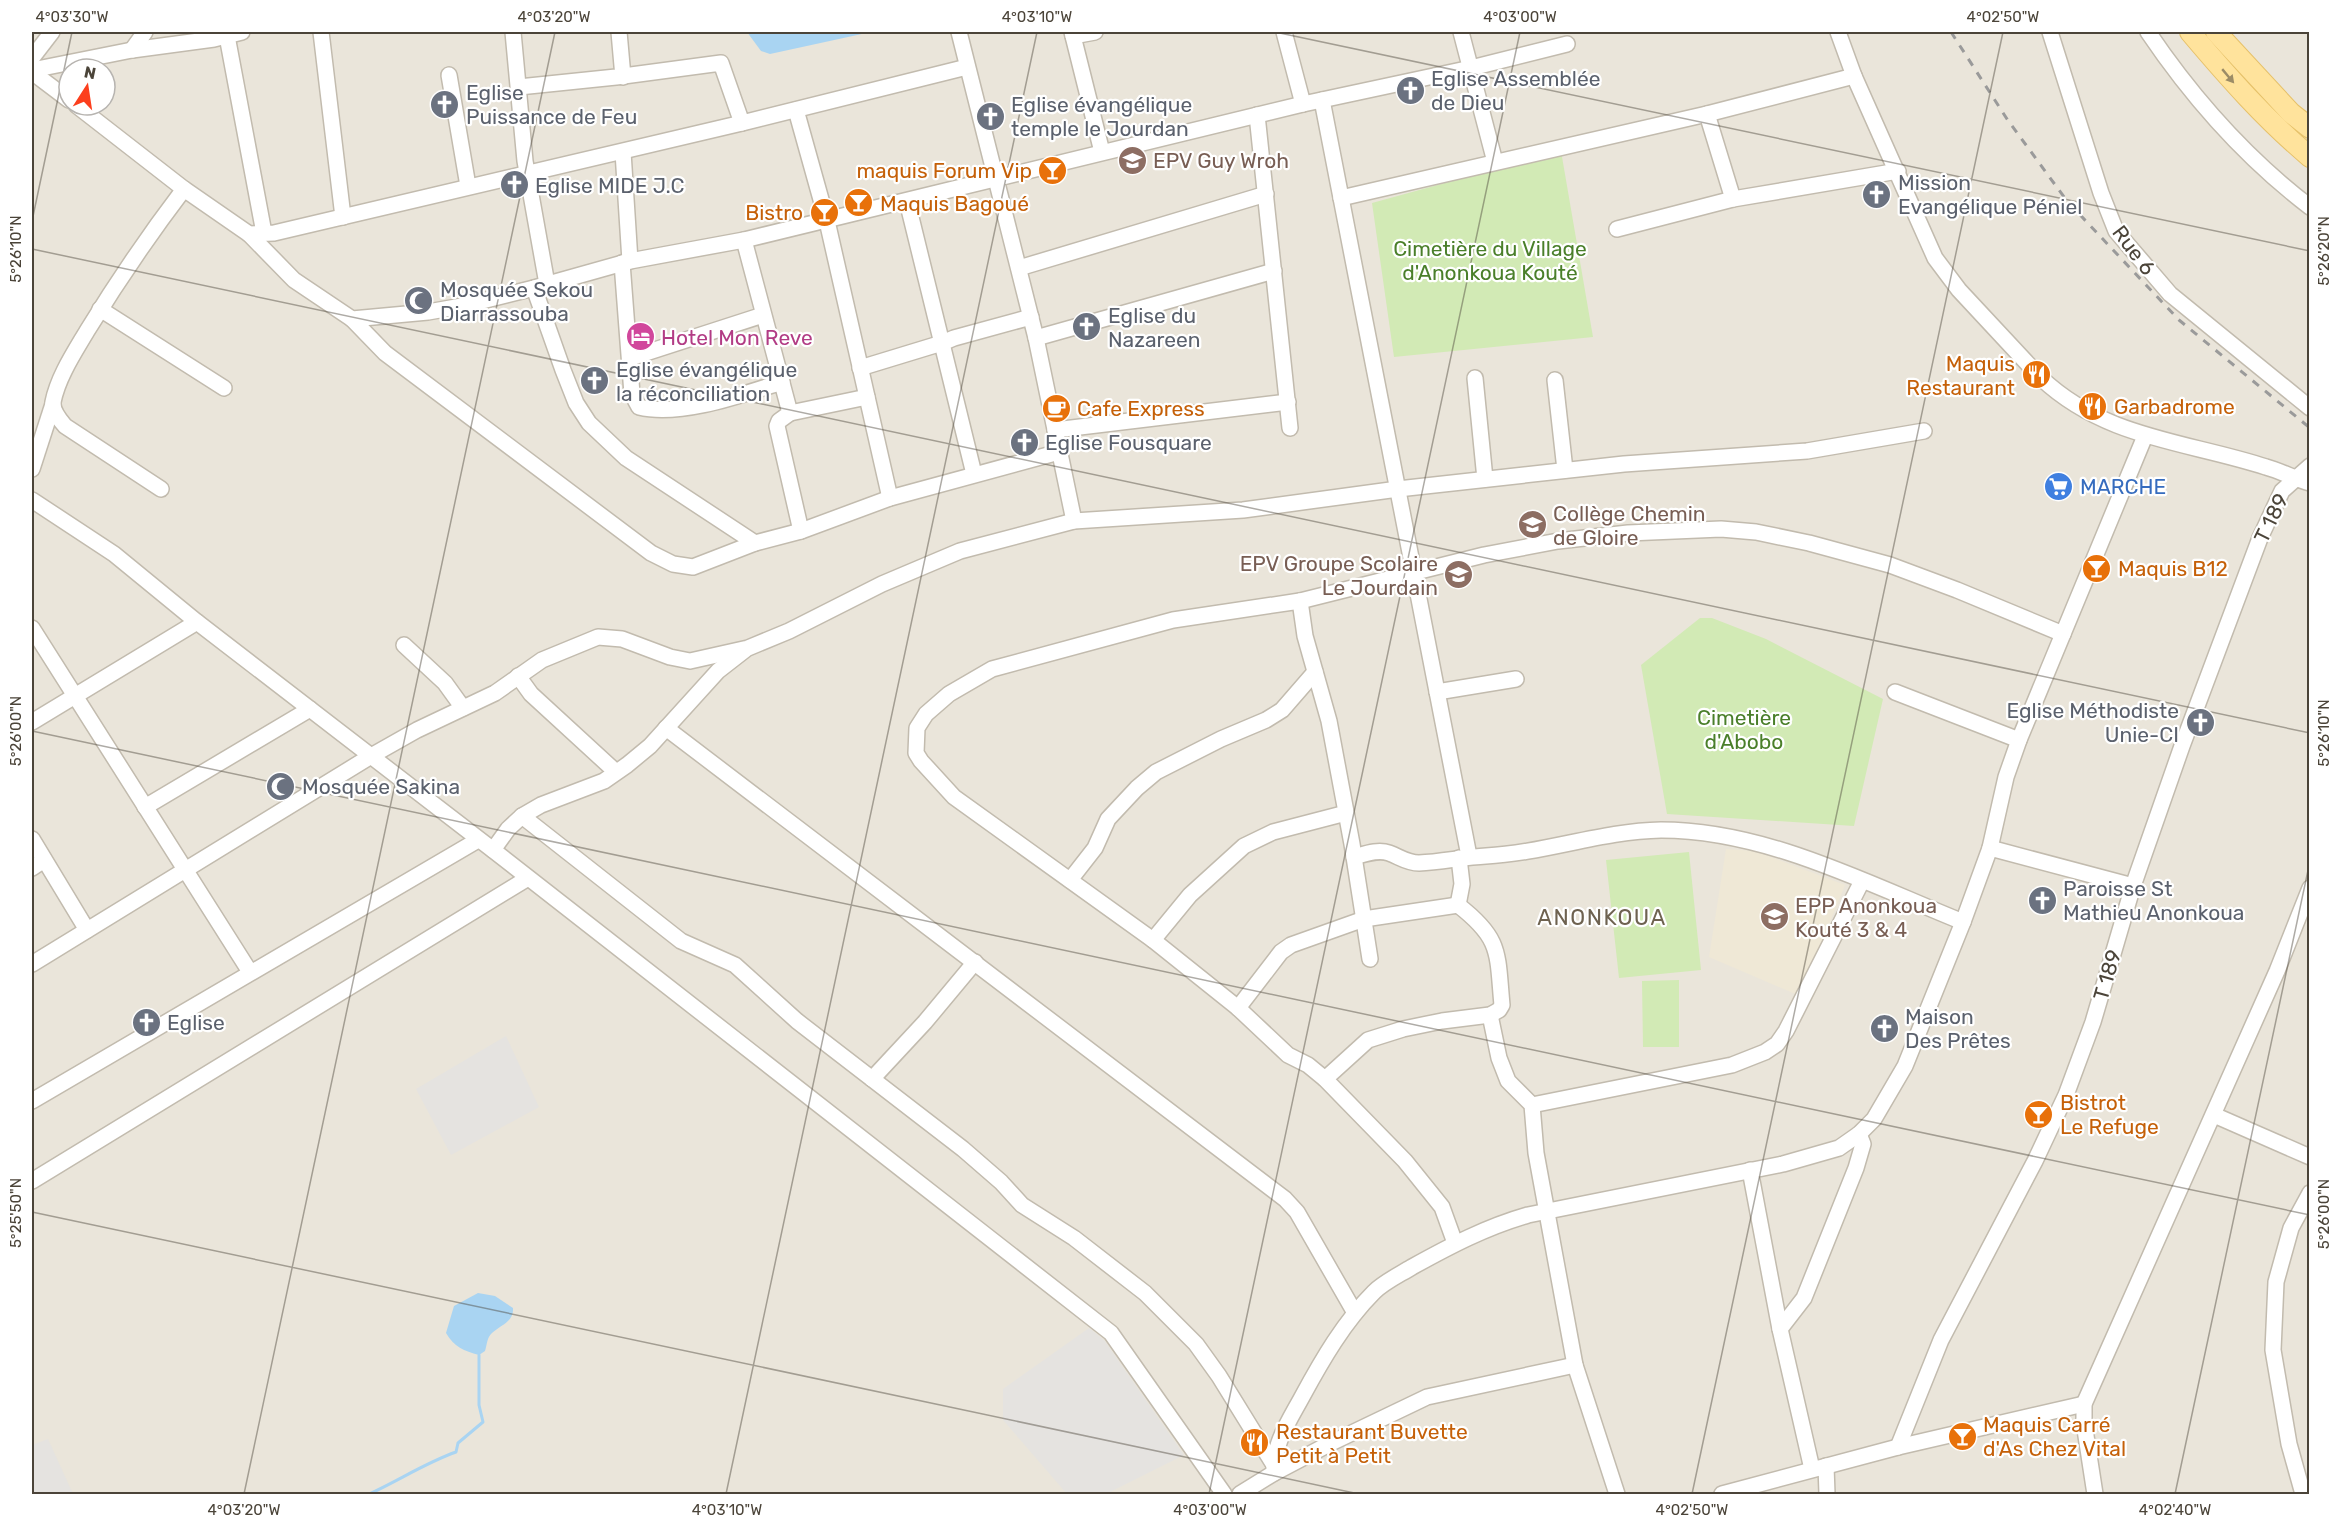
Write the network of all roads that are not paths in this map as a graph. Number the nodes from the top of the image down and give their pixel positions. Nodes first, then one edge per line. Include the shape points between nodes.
1 (52, 32) edge
2 (145, 32) edge
3 (242, 32) edge
4 (307, 32) edge
5 (513, 32) edge
6 (619, 32) edge
7 (959, 32) edge
8 (1095, 32) edge
9 (1284, 32) edge
10 (1461, 32) edge
11 (1838, 32) edge
12 (2050, 32) edge
13 (2148, 32) edge
14 (2190, 32) edge
15 (2216, 32) edge
16 (1073, 34) edge
17 (227, 36) junction
18 (322, 38) edge
19 (1568, 44) dead end
20 (132, 50) junction
21 (32, 58) edge
22 (967, 67) junction
23 (1471, 68) junction
24 (32, 71) edge
25 (448, 75) dead end
26 (1854, 76) junction
27 (623, 77) junction
28 (519, 87) junction
29 (57, 91) edge
30 (1322, 100) junction
31 (1303, 104) junction
32 (796, 110) junction
33 (1707, 114) junction
34 (1257, 115) junction
35 (91, 117) edge
36 (742, 123) junction
37 (2310, 128) edge
38 (623, 152) junction
39 (1102, 152) junction
40 (2310, 157) edge
41 (1495, 162) junction
42 (1898, 171) junction
43 (526, 172) junction
44 (996, 179) junction
45 (468, 186) junction
46 (184, 189) junction
47 (1266, 194) junction
48 (1341, 198) junction
49 (1733, 199) junction
50 (907, 201) junction
51 (2310, 207) edge
52 (343, 217) junction
53 (826, 221) junction
54 (1617, 229) dead end
55 (256, 233) junction
56 (744, 240) junction
57 (626, 262) junction
58 (1019, 268) junction
59 (1274, 271) junction
60 (541, 286) junction
61 (100, 309) junction
62 (763, 315) junction
63 (1031, 317) junction
64 (352, 319) junction
65 (1036, 338) junction
66 (942, 343) junction
67 (630, 358) junction
68 (860, 368) junction
69 (1475, 378) dead end
70 (1555, 380) dead end
71 (782, 382) junction
72 (224, 388) dead end
73 (867, 397) junction
74 (1288, 402) junction
75 (53, 404) junction
76 (2310, 408) edge
77 (790, 412) junction
78 (1290, 428) dead end
79 (1055, 430) junction
80 (1924, 431) dead end
81 (2145, 436) junction
82 (36, 444) edge
83 (1059, 452) junction
84 (2310, 466) edge
85 (32, 469) edge
86 (1565, 470) junction
87 (974, 474) junction
88 (2294, 478) junction
89 (1485, 479) junction
90 (2310, 483) edge
91 (161, 489) dead end
92 (1398, 489) junction
93 (891, 498) junction
94 (32, 500) edge
95 (1074, 521) junction
96 (801, 531) junction
97 (755, 543) junction
98 (1414, 572) junction
99 (1300, 601) junction
100 (197, 622) junction
101 (32, 628) edge
102 (2063, 634) junction
103 (404, 645) dead end
104 (748, 648) junction
105 (1315, 672) junction
106 (518, 676) junction
107 (1516, 680) dead end
108 (1437, 692) junction
109 (1895, 692) dead end
110 (75, 696) junction
111 (463, 708) junction
112 (310, 709) junction
113 (32, 722) edge
114 (666, 728) junction
115 (2019, 740) junction
116 (371, 756) junction
117 (616, 772) junction
118 (145, 807) junction
119 (1346, 813) junction
120 (522, 816) junction
121 (32, 839) edge
122 (478, 840) junction
123 (1990, 848) junction
124 (493, 850) junction
125 (1354, 857) junction
126 (1464, 857) junction
127 (38, 864) edge
128 (185, 870) junction
129 (528, 878) junction
130 (1070, 880) junction
131 (1862, 881) junction
132 (2133, 886) junction
133 (2310, 888) edge
134 (1458, 905) junction
135 (1364, 919) junction
136 (1963, 922) junction
137 (87, 930) junction
138 (1153, 940) junction
139 (1370, 959) dead end
140 (975, 962) junction
141 (32, 964) edge
142 (250, 972) junction
143 (1238, 1008) junction
144 (1490, 1015) junction
145 (872, 1079) junction
146 (1325, 1079) junction
147 (32, 1101) edge
148 (1532, 1105) junction
149 (2214, 1115) junction
150 (1859, 1134) junction
151 (2310, 1157) edge
152 (1750, 1170) junction
153 (32, 1181) edge
154 (2310, 1193) edge
155 (1548, 1210) junction
156 (1455, 1243) junction
157 (1355, 1313) junction
158 (1780, 1329) junction
159 (1575, 1365) junction
160 (2084, 1404) junction
161 (1898, 1447) junction
162 (1819, 1467) junction
163 (1274, 1469) junction
164 (1224, 1494) edge
165 (1240, 1494) edge
166 (1617, 1494) edge
167 (1722, 1494) edge
168 (1827, 1494) edge
169 (2096, 1494) edge
170 (2303, 1494) edge

1 - 21 street
2 - 20 street
3 - 17 street
4 - 18 street
5 - 28 street
6 - 27 street
7 - 22 street
8 - 16 street
9 - 31 street
10 - 23 street
11 - 26 street
12 - 76 street, Rue 6 via 2116,231 2170,294
13 - 51 street via 2204,106 2278,183
14 -> 40 main road via 2242,94
15 - 37 main road via 2291,113
16 - 39 street
17 - 20 street
17 - 55 street
18 - 52 street
19 - 23 street
20 - 24 street
22 - 32 street
22 - 44 street
23 - 30 street
23 - 41 street
24 - 29 street
25 - 45 street
26 - 33 street
26 - 42 street
27 - 28 street
27 - 36 street via 721,63
28 - 43 street
30 - 31 street
30 - 48 street
31 - 34 street
32 - 36 street
32 - 53 street
33 - 41 street
33 - 49 street
34 - 39 street
34 - 47 street
35 - 46 street
36 - 38 street
38 - 43 street
38 - 57 street
39 - 44 street
41 - 48 street
42 - 49 street
42 - 81 street via 1935,258 1959,290 2040,378 2080,406
43 - 45 street
43 - 60 street
44 - 50 street
44 - 58 street
45 - 52 street
46 - 55 street
46 - 61 street via 141,245
47 - 58 street
47 - 59 street
48 - 92 street
49 - 54 street
50 - 53 street
50 - 66 street
52 - 55 street via 274,233
53 - 56 street
53 - 68 street
55 - 64 street via 294,280
56 - 57 street
56 - 62 street
57 - 60 street
57 - 67 street
58 - 63 street
59 - 65 street
59 - 74 street
60 - 64 street via 462,306
60 - 97 street via 563,370 589,423 626,458
61 - 72 street
61 - 75 street via 68,364
62 - 67 street
62 - 71 street
63 - 65 street
63 - 66 street
64 - 97 street via 386,353 651,553 673,564 693,567
65 - 79 street
66 - 68 street
66 - 87 street
67 - 71 street via 633,401 652,410 727,399
68 - 73 street
69 - 89 street
70 - 86 street
71 - 77 street
73 - 77 street
73 - 93 street
74 - 78 street
74 - 79 street
75 - 82 street
75 - 91 street via 65,426
77 - 96 street via 777,426
79 - 83 street
80 - 86 street via 1807,451
81 - 88 street via 2268,467
81 - 102 street
82 - 85 street
83 - 87 street
83 - 95 street
84 - 88 street, T 189
86 - 89 street
87 - 93 street
88 - 90 street
88 - 132 street, T 189 via 2282,491 2260,538
89 - 92 street
92 - 95 street via 1243,510
92 - 98 street
93 - 96 street
94 - 100 street via 114,554
95 - 104 street via 960,551
96 - 97 street
98 - 99 street
98 - 102 street via 1589,537 1721,529 1756,532 1890,565
98 - 108 street
99 - 105 street
99 - 130 street via 1173,620 992,669 949,694 926,714 917,728 915,741 921,761 954,797
100 - 110 street
100 - 112 street
101 - 110 street
102 - 115 street
103 - 111 street via 445,683
104 - 106 street via 690,661 622,639 598,637 542,660
104 - 114 street via 718,671
105 - 119 street via 1325,702
105 - 130 street via 1282,710 1156,772 1137,788 1108,819 1095,848
106 - 111 street via 495,693
106 - 117 street via 531,694
107 - 108 street
108 - 126 street
109 - 115 street
110 - 113 street
110 - 118 street
111 - 116 street
112 - 116 street
112 - 118 street
114 - 117 street
114 - 140 street
115 - 123 street
116 - 122 street
116 - 128 street
117 - 120 street via 604,781
118 - 128 street
119 - 125 street
119 - 138 street via 1273,832 1244,846 1190,895
120 - 124 street
120 - 145 street via 681,941 735,965 797,1021
121 - 127 street
122 - 124 street
122 - 142 street
123 - 132 street
123 - 136 street
124 - 129 street
125 - 126 street via 1378,851 1416,863
125 - 135 street
126 - 131 street via 1662,830 1747,840
126 - 134 street
127 - 137 street
128 - 137 street
128 - 142 street
129 - 153 street
129 - 164 street via 1111,1333
130 - 138 street
131 - 136 street
131 - 148 street via 1777,1044 1732,1065
132 - 161 street, T 189 via 2093,1022 2066,1095 1941,1340
133 - 149 street
134 - 135 street
134 - 144 street via 1494,941 1502,1005
135 - 139 street
135 - 143 street via 1281,952
136 - 150 street via 1905,1066 1874,1119
137 - 141 street
138 - 143 street
140 - 145 street
140 - 157 street via 1285,1199 1297,1212
142 - 147 street
143 - 146 street via 1288,1055
144 - 146 street via 1432,1023 1368,1040
144 - 148 street via 1508,1081
145 - 163 street via 963,1149 1022,1205 1074,1238 1146,1293 1196,1344
146 - 156 street via 1405,1161 1443,1207
148 - 155 street via 1536,1153
149 - 151 street
149 - 160 street
150 - 152 street via 1839,1148
150 - 158 street via 1863,1144 1856,1168 1804,1298
152 - 155 street
152 - 158 street
154 - 170 street via 2291,1228 2276,1282 2272,1350 2287,1435
155 - 156 street via 1497,1224
155 - 159 street
156 - 157 street via 1376,1290
157 - 163 street via 1283,1432
158 - 162 street
159 - 163 street via 1427,1397
159 - 166 street
160 - 161 street
160 - 169 street
161 - 162 street
162 - 167 street
162 - 168 street
163 - 165 street

